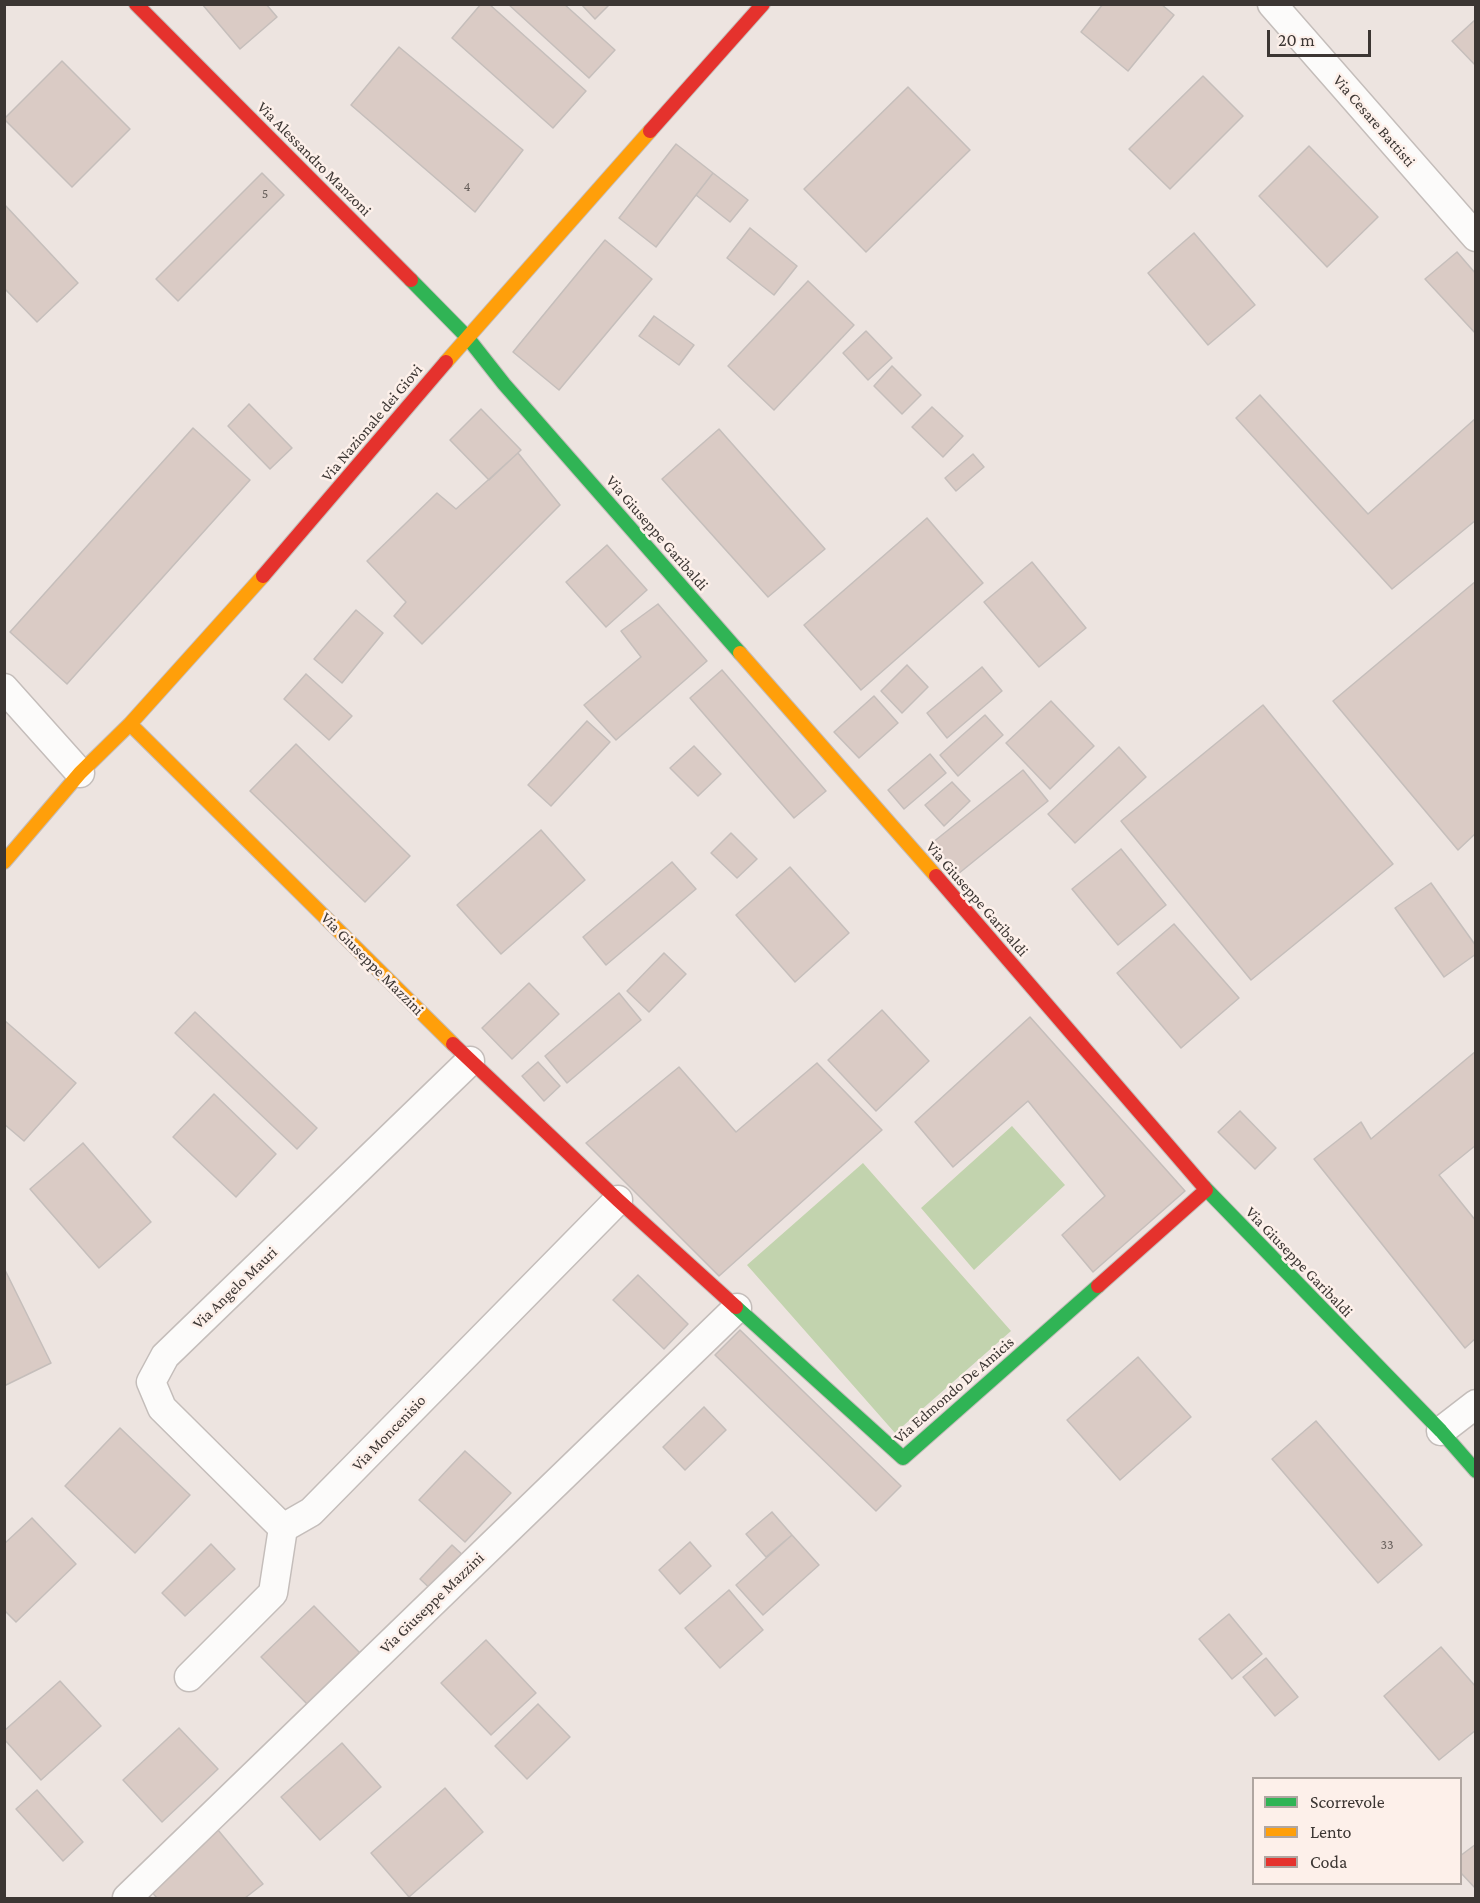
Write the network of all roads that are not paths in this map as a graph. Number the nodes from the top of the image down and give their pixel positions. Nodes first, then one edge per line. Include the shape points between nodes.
1 (136, 4) edge
2 (763, 4) edge
3 (1272, 4) edge
4 (1476, 237) edge
5 (467, 337) junction
6 (4, 688) edge
7 (130, 724) junction
8 (80, 773) junction
9 (4, 862) edge
10 (470, 1060) junction
11 (1206, 1190) junction
12 (618, 1200) junction
13 (737, 1308) junction
14 (1476, 1404) edge
15 (1441, 1431) junction
16 (1476, 1472) edge
17 (283, 1528) junction
18 (189, 1677) dead end
19 (127, 1899) edge

1 - 5 street, Via Alessandro Manzoni
2 - 5 street, Via Nazionale dei Giovi
3 - 4 street, Via Cesare Battisti
5 - 7 street, Via Nazionale dei Giovi via 285,551
5 - 11 street, Via Giuseppe Garibaldi
6 - 8 street
7 - 8 street, Via Nazionale dei Giovi
7 - 10 street, Via Giuseppe Mazzini
8 - 9 street, Via Nazionale dei Giovi
10 - 12 street, Via Giuseppe Mazzini
10 - 17 street, Via Angelo Mauri via 165,1356 151,1382 162,1408
11 - 13 street, Via Edmondo De Amicis via 903,1458
11 - 15 street, Via Giuseppe Garibaldi
12 - 13 street, Via Edmondo De Amicis
12 - 17 street, Via Moncenisio via 311,1512
13 - 19 street, Via Giuseppe Mazzini
14 - 15 street
15 - 16 street, Via Giuseppe Garibaldi
17 - 18 street via 273,1593

